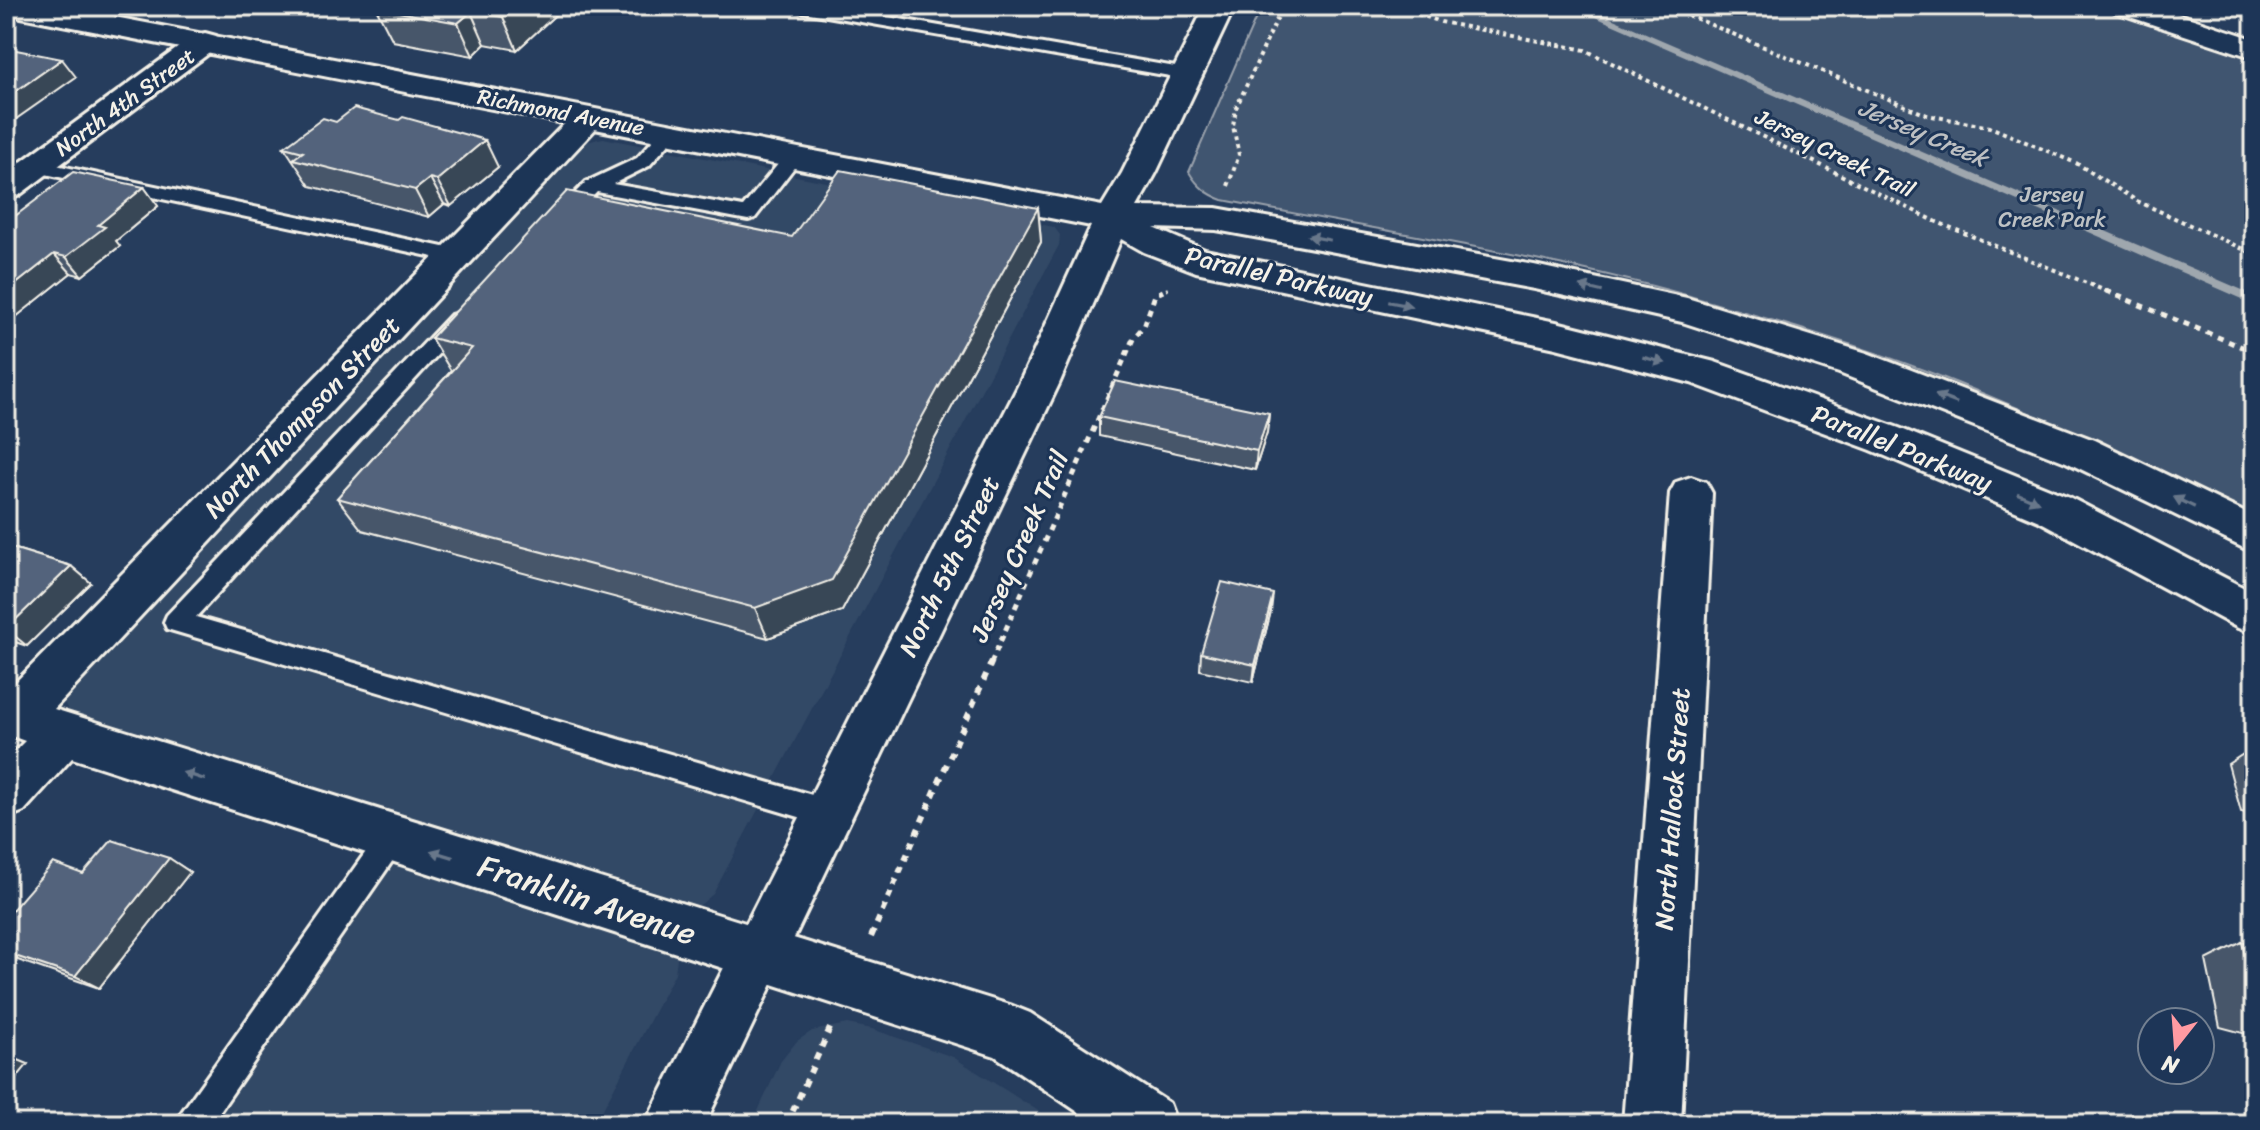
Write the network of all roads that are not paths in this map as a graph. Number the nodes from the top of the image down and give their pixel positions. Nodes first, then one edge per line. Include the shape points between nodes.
1 (11, 6) edge
2 (798, 6) edge
3 (1220, 6) edge
4 (2125, 6) edge
5 (98, 13) edge
6 (205, 42) junction
7 (2254, 49) edge
8 (1187, 74) junction
9 (588, 118) junction
10 (669, 133) junction
11 (794, 156) junction
12 (37, 167) junction
13 (593, 186) junction
14 (6, 189) edge
15 (1112, 219) junction
16 (539, 239) edge
17 (457, 256) junction
18 (475, 304) edge
19 (1691, 493) dead end
20 (2254, 536) edge
21 (2254, 615) edge
22 (11, 715) edge
23 (63, 734) junction
24 (6, 795) edge
25 (826, 812) junction
26 (392, 838) junction
27 (757, 953) junction
28 (192, 1124) edge
29 (674, 1124) edge
30 (1148, 1124) edge
31 (1652, 1124) edge

1 - 5 street, Richmond Avenue
2 - 8 lane
3 - 8 street, North 5th Street
4 - 7 street
5 - 6 street, Richmond Avenue
6 - 9 street, Richmond Avenue
6 - 12 street, North 4th Street
8 - 15 street, North 5th Street
9 - 10 street, Richmond Avenue
9 - 17 street, North Thompson Street
10 - 11 street, Richmond Avenue
10 - 13 lane via 643,162
11 - 13 lane via 748,214
11 - 15 street, Richmond Avenue
12 - 14 street, North 4th Street
12 - 17 lane
13 - 16 lane
20 -> 15 street, Parallel Parkway via 2066,445 1853,363 1687,311 1534,277 1216,219
15 -> 21 street, Parallel Parkway via 1196,260 1556,335 1701,372 1885,439 2054,509
15 - 25 street, North 5th Street via 1039,384
17 - 22 street, North Thompson Street
18 - 25 lane via 176,622
19 - 31 street, North Hallock Street
22 - 23 street, Franklin Avenue
23 - 24 street
26 -> 23 street, Franklin Avenue
25 - 27 street, North 5th Street
27 -> 26 street, Franklin Avenue
26 - 28 lane
27 - 29 street, North 5th Street
27 - 30 street, Franklin Avenue via 1010,1033

